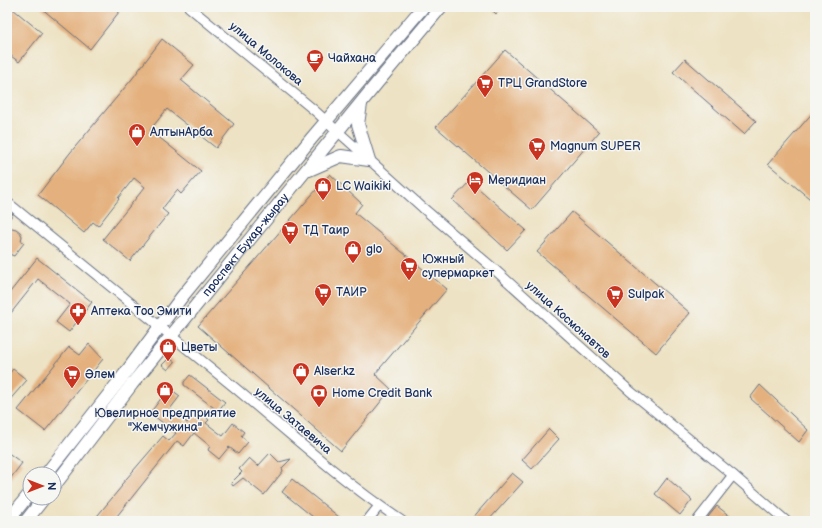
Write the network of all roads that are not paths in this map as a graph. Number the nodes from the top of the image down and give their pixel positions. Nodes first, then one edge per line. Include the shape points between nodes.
1 (189, 7) edge
2 (423, 7) edge
3 (441, 7) edge
4 (361, 103) junction
5 (326, 121) junction
6 (338, 132) junction
7 (369, 160) junction
8 (306, 171) junction
9 (7, 202) edge
10 (160, 326) junction
11 (171, 336) junction
12 (52, 466) edge
13 (733, 475) junction
14 (62, 476) edge
15 (22, 503) edge
16 (38, 506) edge
17 (379, 506) junction
18 (8, 521) edge
19 (26, 521) edge
20 (367, 521) edge
21 (402, 521) edge
22 (697, 521) edge
23 (786, 521) edge

1 - 5 street, улица Молокова
2 - 5 main road, проспект Бухар-жырау
3 - 4 main road, проспект Бухар-жырау
4 - 6 main road, проспект Бухар-жырау
4 - 7 main road via 358,124
5 - 6 street, улица Молокова
5 - 10 main road, проспект Бухар-жырау
6 - 7 street, улица Космонавтов
6 - 8 main road, проспект Бухар-жырау
7 - 8 main road via 341,156
7 - 13 street, улица Космонавтов via 630,391
8 - 11 main road, проспект Бухар-жырау
9 - 10 street, улица Затаевича
10 - 11 street, улица Затаевича
10 - 12 main road, проспект Бухар-жырау
11 - 14 main road, проспект Бухар-жырау
11 - 17 street, улица Затаевича
13 - 22 street
13 - 23 street, улица Космонавтов
15 - 18 main road
16 - 19 main road
17 - 20 street
17 - 21 street, улица Затаевича

